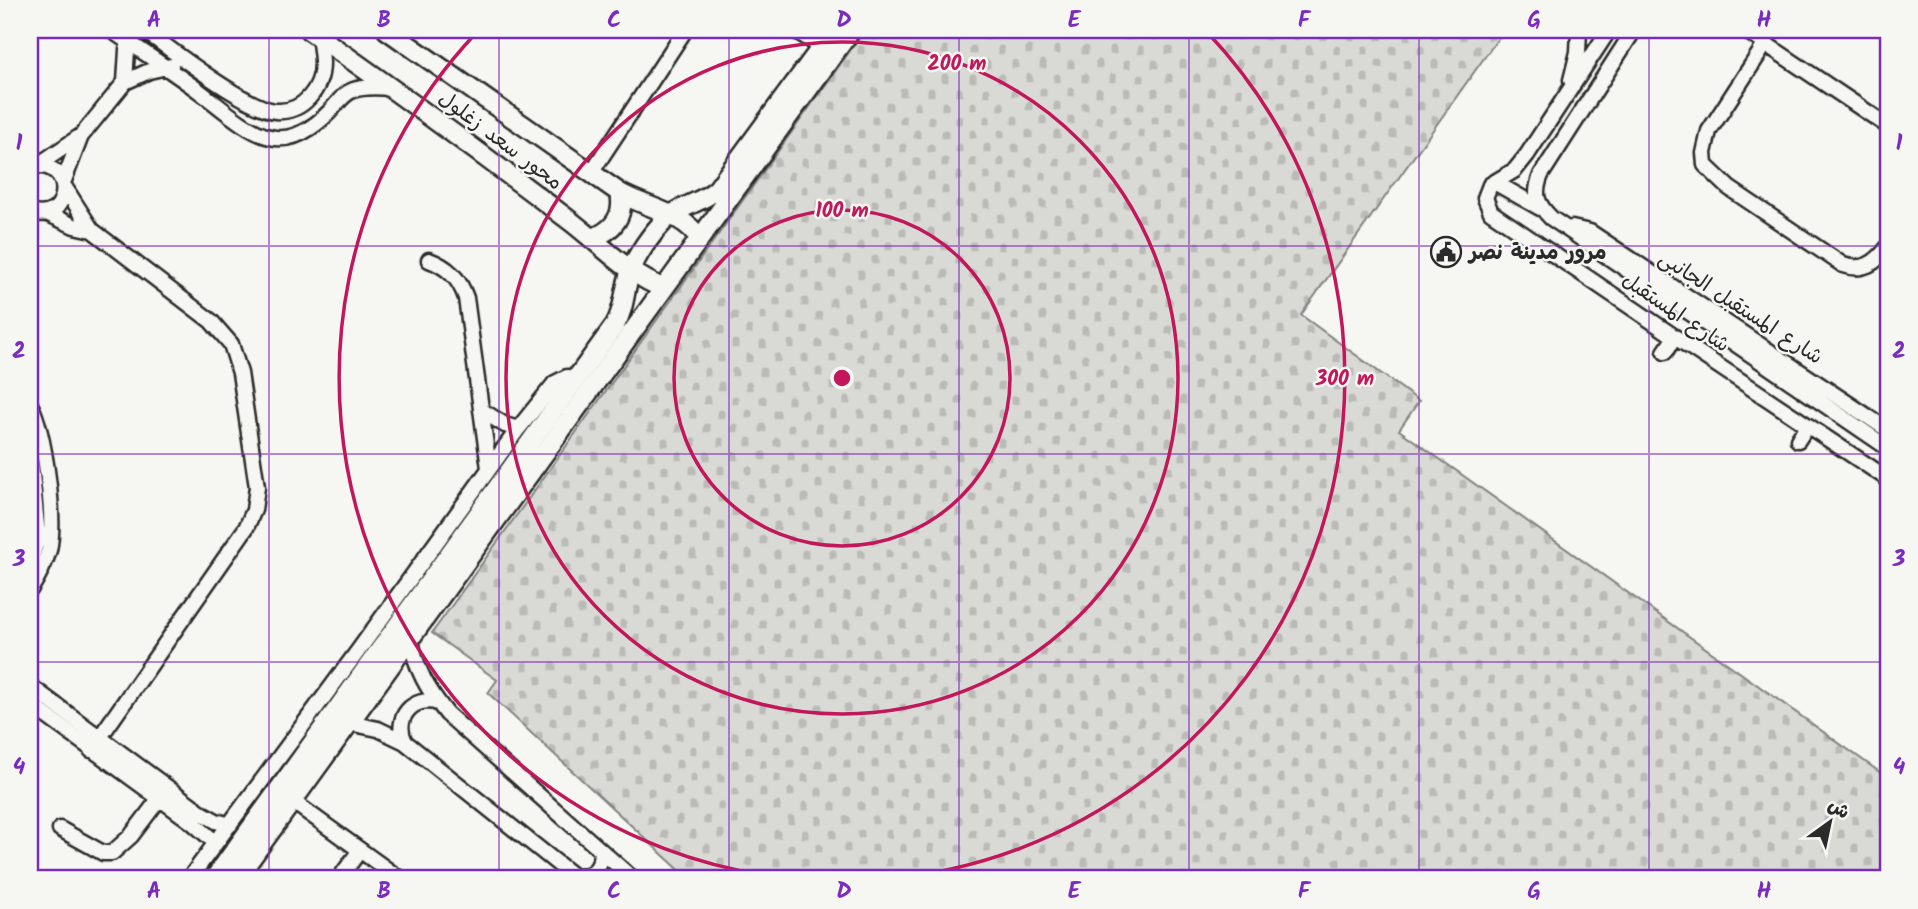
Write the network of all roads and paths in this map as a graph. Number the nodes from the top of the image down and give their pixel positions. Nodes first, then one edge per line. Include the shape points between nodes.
1 (111, 30) edge
2 (144, 30) edge
3 (387, 30) edge
4 (685, 30) edge
5 (795, 30) edge
6 (834, 30) edge
7 (851, 30) edge
8 (1579, 30) edge
9 (1609, 30) edge
10 (1634, 30) edge
11 (1745, 30) edge
12 (314, 33) edge
13 (128, 36) edge
14 (1766, 43) junction
15 (821, 47) junction
16 (189, 61) junction
17 (164, 67) junction
18 (125, 82) junction
19 (393, 88) junction
20 (1568, 93) junction
21 (1888, 126) edge
22 (82, 135) junction
23 (34, 166) edge
24 (591, 173) junction
25 (1494, 182) junction
26 (63, 184) junction
27 (620, 192) junction
28 (1541, 208) junction
29 (670, 215) junction
30 (37, 216) edge
31 (1568, 229) junction
32 (92, 230) junction
33 (593, 238) junction
34 (699, 239) junction
35 (1888, 247) edge
36 (429, 260) dead end
37 (631, 270) junction
38 (664, 288) junction
39 (1675, 337) junction
40 (1665, 352) dead end
41 (576, 379) junction
42 (30, 404) edge
43 (481, 410) junction
44 (1807, 426) junction
45 (518, 429) junction
46 (1888, 430) edge
47 (1867, 434) junction
48 (1798, 440) dead end
49 (1888, 448) edge
50 (30, 453) edge
51 (1853, 455) junction
52 (489, 468) junction
53 (1888, 479) edge
54 (40, 483) junction
55 (30, 563) edge
56 (30, 590) edge
57 (411, 638) junction
58 (30, 686) edge
59 (438, 703) junction
60 (30, 704) edge
61 (349, 723) junction
62 (405, 742) junction
63 (95, 744) junction
64 (159, 799) junction
65 (292, 801) junction
66 (230, 825) junction
67 (60, 829) dead end
68 (216, 844) junction
69 (360, 850) junction
70 (600, 850) junction
71 (575, 878) edge
72 (189, 879) edge
73 (214, 879) edge
74 (236, 879) edge
75 (339, 879) edge
76 (400, 879) edge
77 (633, 879) edge

1 - 13 street
2 - 16 street
3 - 24 main road, محور سعد زغلول
4 - 24 street
5 - 15 street
6 - 15 main road
7 - 34 main road
8 - 20 street
9 - 20 street
10 - 28 street via 1541,175 1536,198
11 - 14 street
12 - 16 street via 322,64 320,77 305,103 293,109 276,111 255,104
12 - 19 main road, محور سعد زغلول
13 - 17 street
13 - 18 street
14 - 21 street
14 - 35 street via 1709,131 1705,165 1729,188 1843,265 1865,267
15 - 29 main road via 717,189
16 - 17 street
17 - 18 street
17 - 19 street via 249,127 280,139 313,127 354,89
18 - 22 street
19 - 33 main road, محور سعد زغلول
20 - 25 street via 1515,170
22 - 23 street
22 - 26 street
23 - 26 street via 51,168
24 - 27 main road, محور سعد زغلول
25 - 28 street, شارع المستقبل
25 - 39 street, شارع المستقبل via 1485,198 1491,212
26 - 30 street via 60,203
26 - 32 street
27 - 29 main road, محور سعد زغلول
27 - 33 main road via 617,222
28 - 31 street, شارع المستقبل
29 - 34 main road, محور سعد زغلول via 685,221
29 - 37 main road
30 - 32 street
31 - 46 street, شارع المستقبل الجانبى via 1590,232
31 - 47 street, شارع المستقبل
32 - 63 street via 211,321 231,344 240,373 257,487 246,528
33 - 37 main road, محور سعد زغلول
34 - 38 main road
36 - 43 street via 442,265 461,284 466,298
37 - 38 main road, محور سعد زغلول
37 - 41 main road via 619,318
38 - 57 main road
39 - 40 street
39 - 44 street, شارع المستقبل
41 - 45 street via 567,377 555,383
41 - 73 main road
42 - 54 street via 39,425
43 - 45 street
43 - 52 street
44 - 48 street
44 - 51 street, شارع المستقبل
45 - 52 street
47 - 49 street, شارع المستقبل
47 - 51 street
50 - 54 street
51 - 53 street, شارع المستقبل
52 - 66 street
54 - 55 street via 38,537
54 - 56 street via 52,528 45,564
57 - 59 street via 420,673
57 - 61 main road
58 - 63 street
59 - 62 street via 426,701 409,708 401,724
59 - 70 street
60 - 63 street
61 - 62 street via 378,729
61 - 65 main road
62 - 71 street
63 - 64 street
63 - 66 street via 202,813
64 - 67 street via 112,853 103,853
64 - 68 street
65 - 69 street
65 - 74 main road
66 - 68 street
68 - 72 street
69 - 75 street
69 - 76 street
70 - 71 street via 595,871
70 - 77 street

